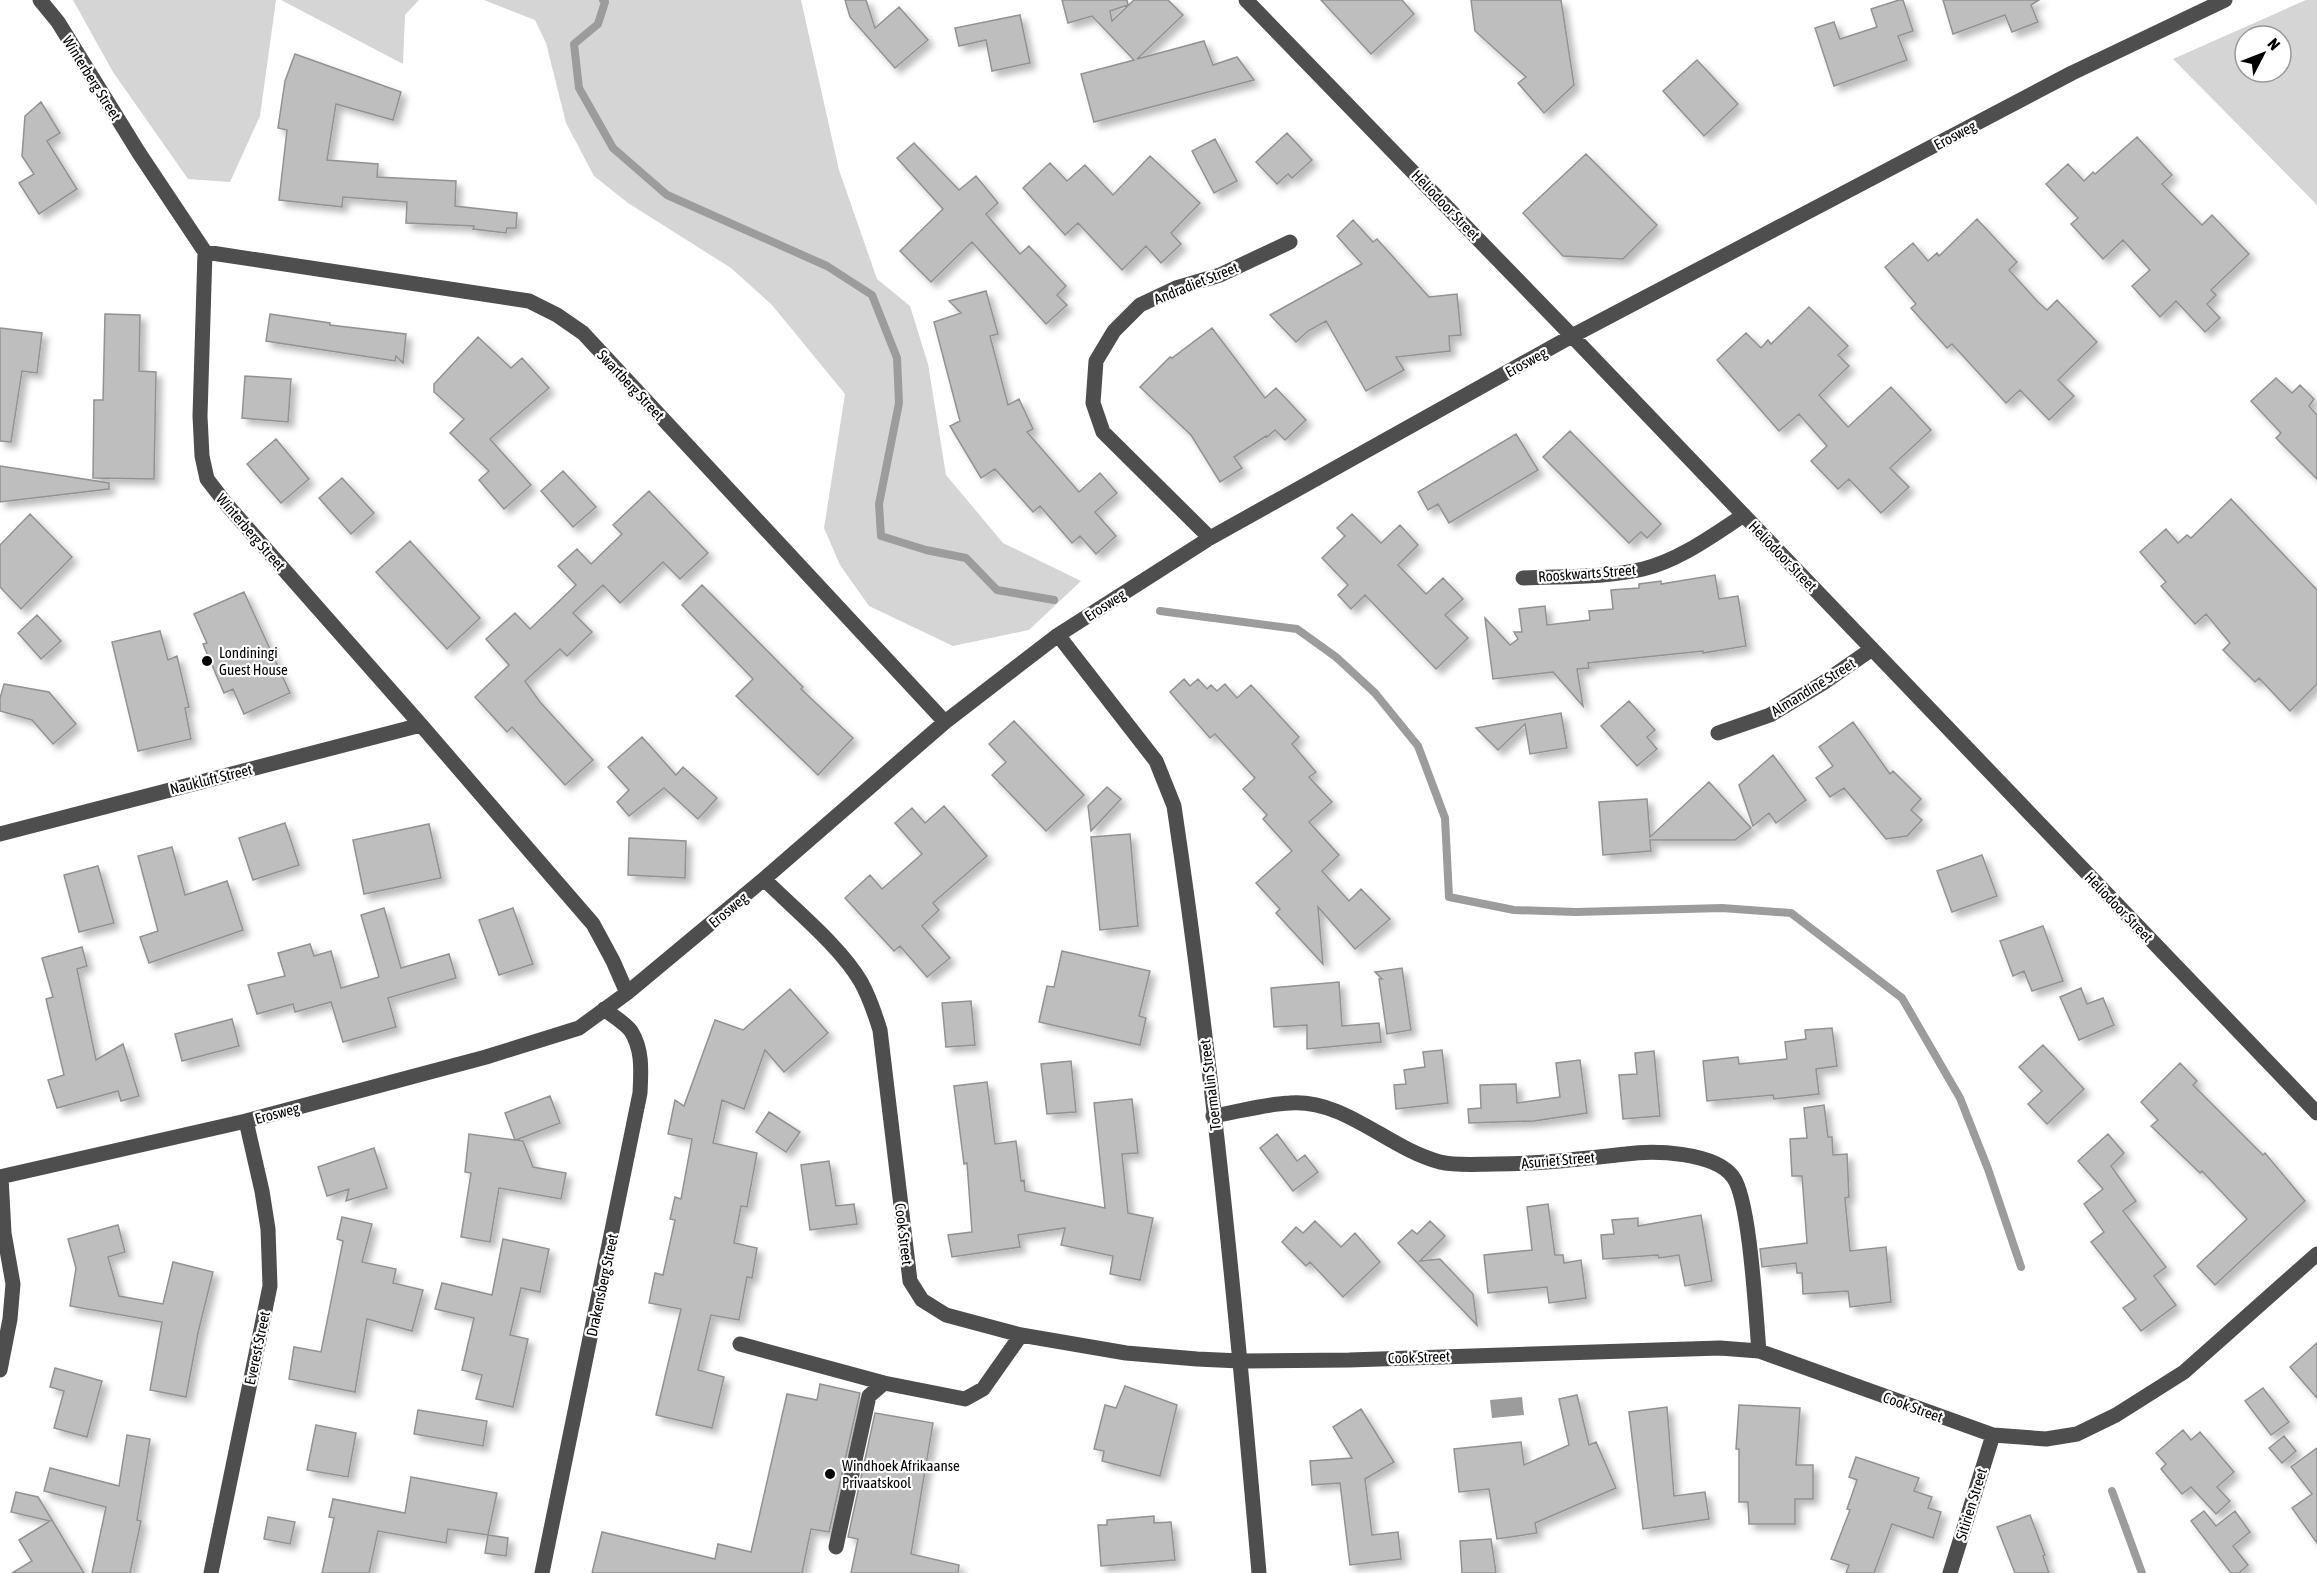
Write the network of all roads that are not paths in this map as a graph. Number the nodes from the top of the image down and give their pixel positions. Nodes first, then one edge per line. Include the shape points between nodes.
1 (40, 0) edge
2 (1246, 0) edge
3 (2225, 0) edge
4 (1290, 242) dead end
5 (205, 252) junction
6 (1572, 336) junction
7 (1744, 515) junction
8 (1210, 538) junction
9 (1523, 578) dead end
10 (1058, 635) junction
11 (1872, 649) junction
12 (945, 722) junction
13 (421, 725) junction
14 (1718, 733) dead end
15 (0, 834) edge
16 (764, 879) junction
17 (627, 993) junction
18 (604, 1009) junction
19 (2317, 1113) edge
20 (1214, 1116) junction
21 (246, 1121) junction
22 (0, 1177) edge
23 (2317, 1254) edge
24 (1021, 1335) junction
25 (740, 1344) dead end
26 (1759, 1352) junction
27 (1240, 1361) junction
28 (0, 1370) edge
29 (884, 1383) junction
30 (1993, 1435) junction
31 (836, 1547) dead end
32 (211, 1573) edge
33 (542, 1573) edge
34 (1259, 1573) edge
35 (1950, 1573) edge

1 - 5 street, Winterberg Street via 58,22
2 - 6 street, Heliodoor Street
3 - 6 street, Erosweg via 2072,73
4 - 8 street, Andradiet Street via 1220,275 1176,288 1140,305 1114,331 1096,361 1093,403 1103,432
5 - 12 street, Swartberg Street via 528,301 557,315 583,333
5 - 13 street, Winterberg Street via 200,416 207,479
6 - 7 street, Heliodoor Street
6 - 8 street, Erosweg
7 - 9 street, Rooskwarts Street via 1683,553 1644,569
7 - 11 street, Heliodoor Street
8 - 10 street, Erosweg
10 - 12 street, Erosweg
10 - 20 street, Toermalin Street via 1156,761 1174,806
11 - 14 street, Almandine Street via 1770,714
11 - 19 street, Heliodoor Street
12 - 16 street, Erosweg
13 - 15 street, Naukluft Street
13 - 17 street, Winterberg Street via 593,924
16 - 17 street, Erosweg
16 - 24 street, Cook Street via 844,958 871,1002 880,1030 910,1281 922,1300 946,1315
17 - 18 street, Erosweg
18 - 21 street, Erosweg via 579,1028 545,1039
18 - 33 street, Drakensberg Street via 630,1029 639,1049 640,1093
20 - 26 street, Asuriet Street via 1291,1102 1320,1107 1340,1113 1413,1154 1443,1162 1541,1164 1638,1152 1681,1153 1716,1164 1733,1177 1744,1204
20 - 27 street, Toermalin Street
21 - 22 street, Erosweg
21 - 32 street, Everest Street via 268,1228 270,1286
22 - 28 street via 13,1284
23 - 30 street, Cook Street via 2184,1372 2116,1415 2077,1434 2046,1439
24 - 27 street, Cook Street via 1126,1353
24 - 29 street via 983,1389 964,1399
25 - 29 street
26 - 27 street, Cook Street via 1709,1348
26 - 30 street, Cook Street
27 - 34 street, Toermalin Street
29 - 31 street via 869,1396
30 - 35 street, Sitirien Street

